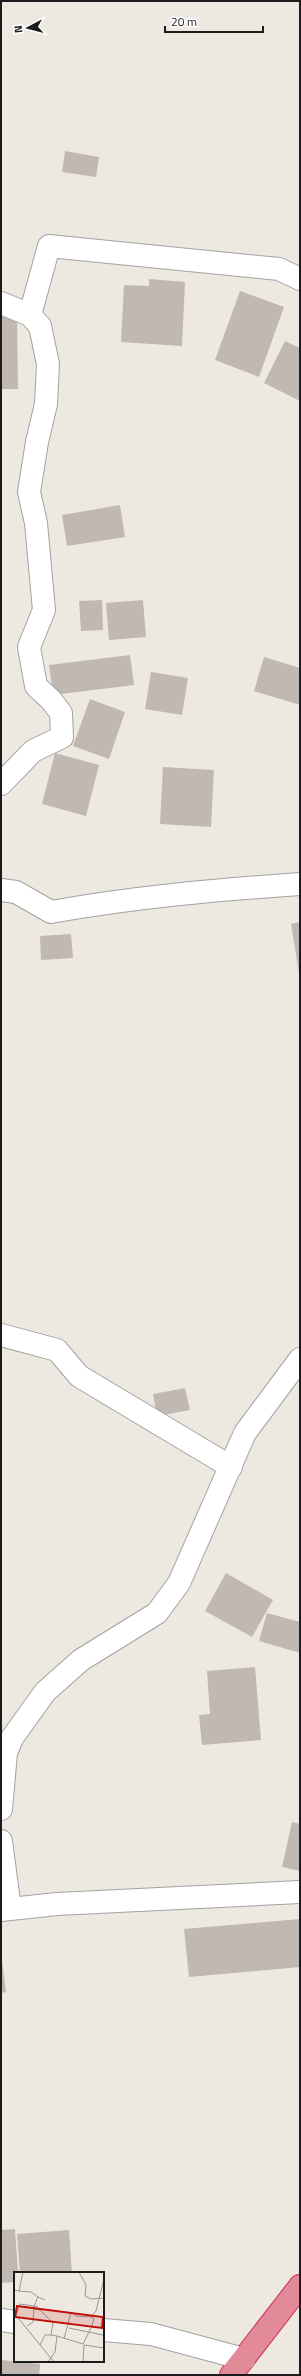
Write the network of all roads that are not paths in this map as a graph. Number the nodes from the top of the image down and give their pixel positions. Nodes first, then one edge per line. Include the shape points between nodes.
1 (300, 279) edge
2 (1, 304) edge
3 (30, 315) junction
4 (1, 784) edge
5 (300, 884) edge
6 (1, 890) edge
7 (1, 1335) edge
8 (300, 1359) edge
9 (231, 1467) junction
10 (1, 1809) edge
11 (1, 1841) edge
12 (300, 1892) edge
13 (5, 1909) edge
14 (300, 2286) edge
15 (1, 2320) edge
16 (14, 2322) edge
17 (104, 2330) edge
18 (237, 2367) edge

1 - 3 street via 279,269 49,246
2 - 3 street
3 - 4 street via 40,326 48,364 46,404 29,492 36,523 44,610 29,647 36,686 61,713 62,737 33,751
5 - 6 street via 184,893 98,903 51,912 16,892
7 - 9 street via 57,1350 79,1376
8 - 9 street via 245,1433
9 - 10 street via 179,1584 157,1613 81,1660 45,1692 12,1738 6,1753
11 - 13 street
12 - 13 street via 57,1904
14 - 18 highway
15 - 16 street
17 - 18 street via 151,2334

